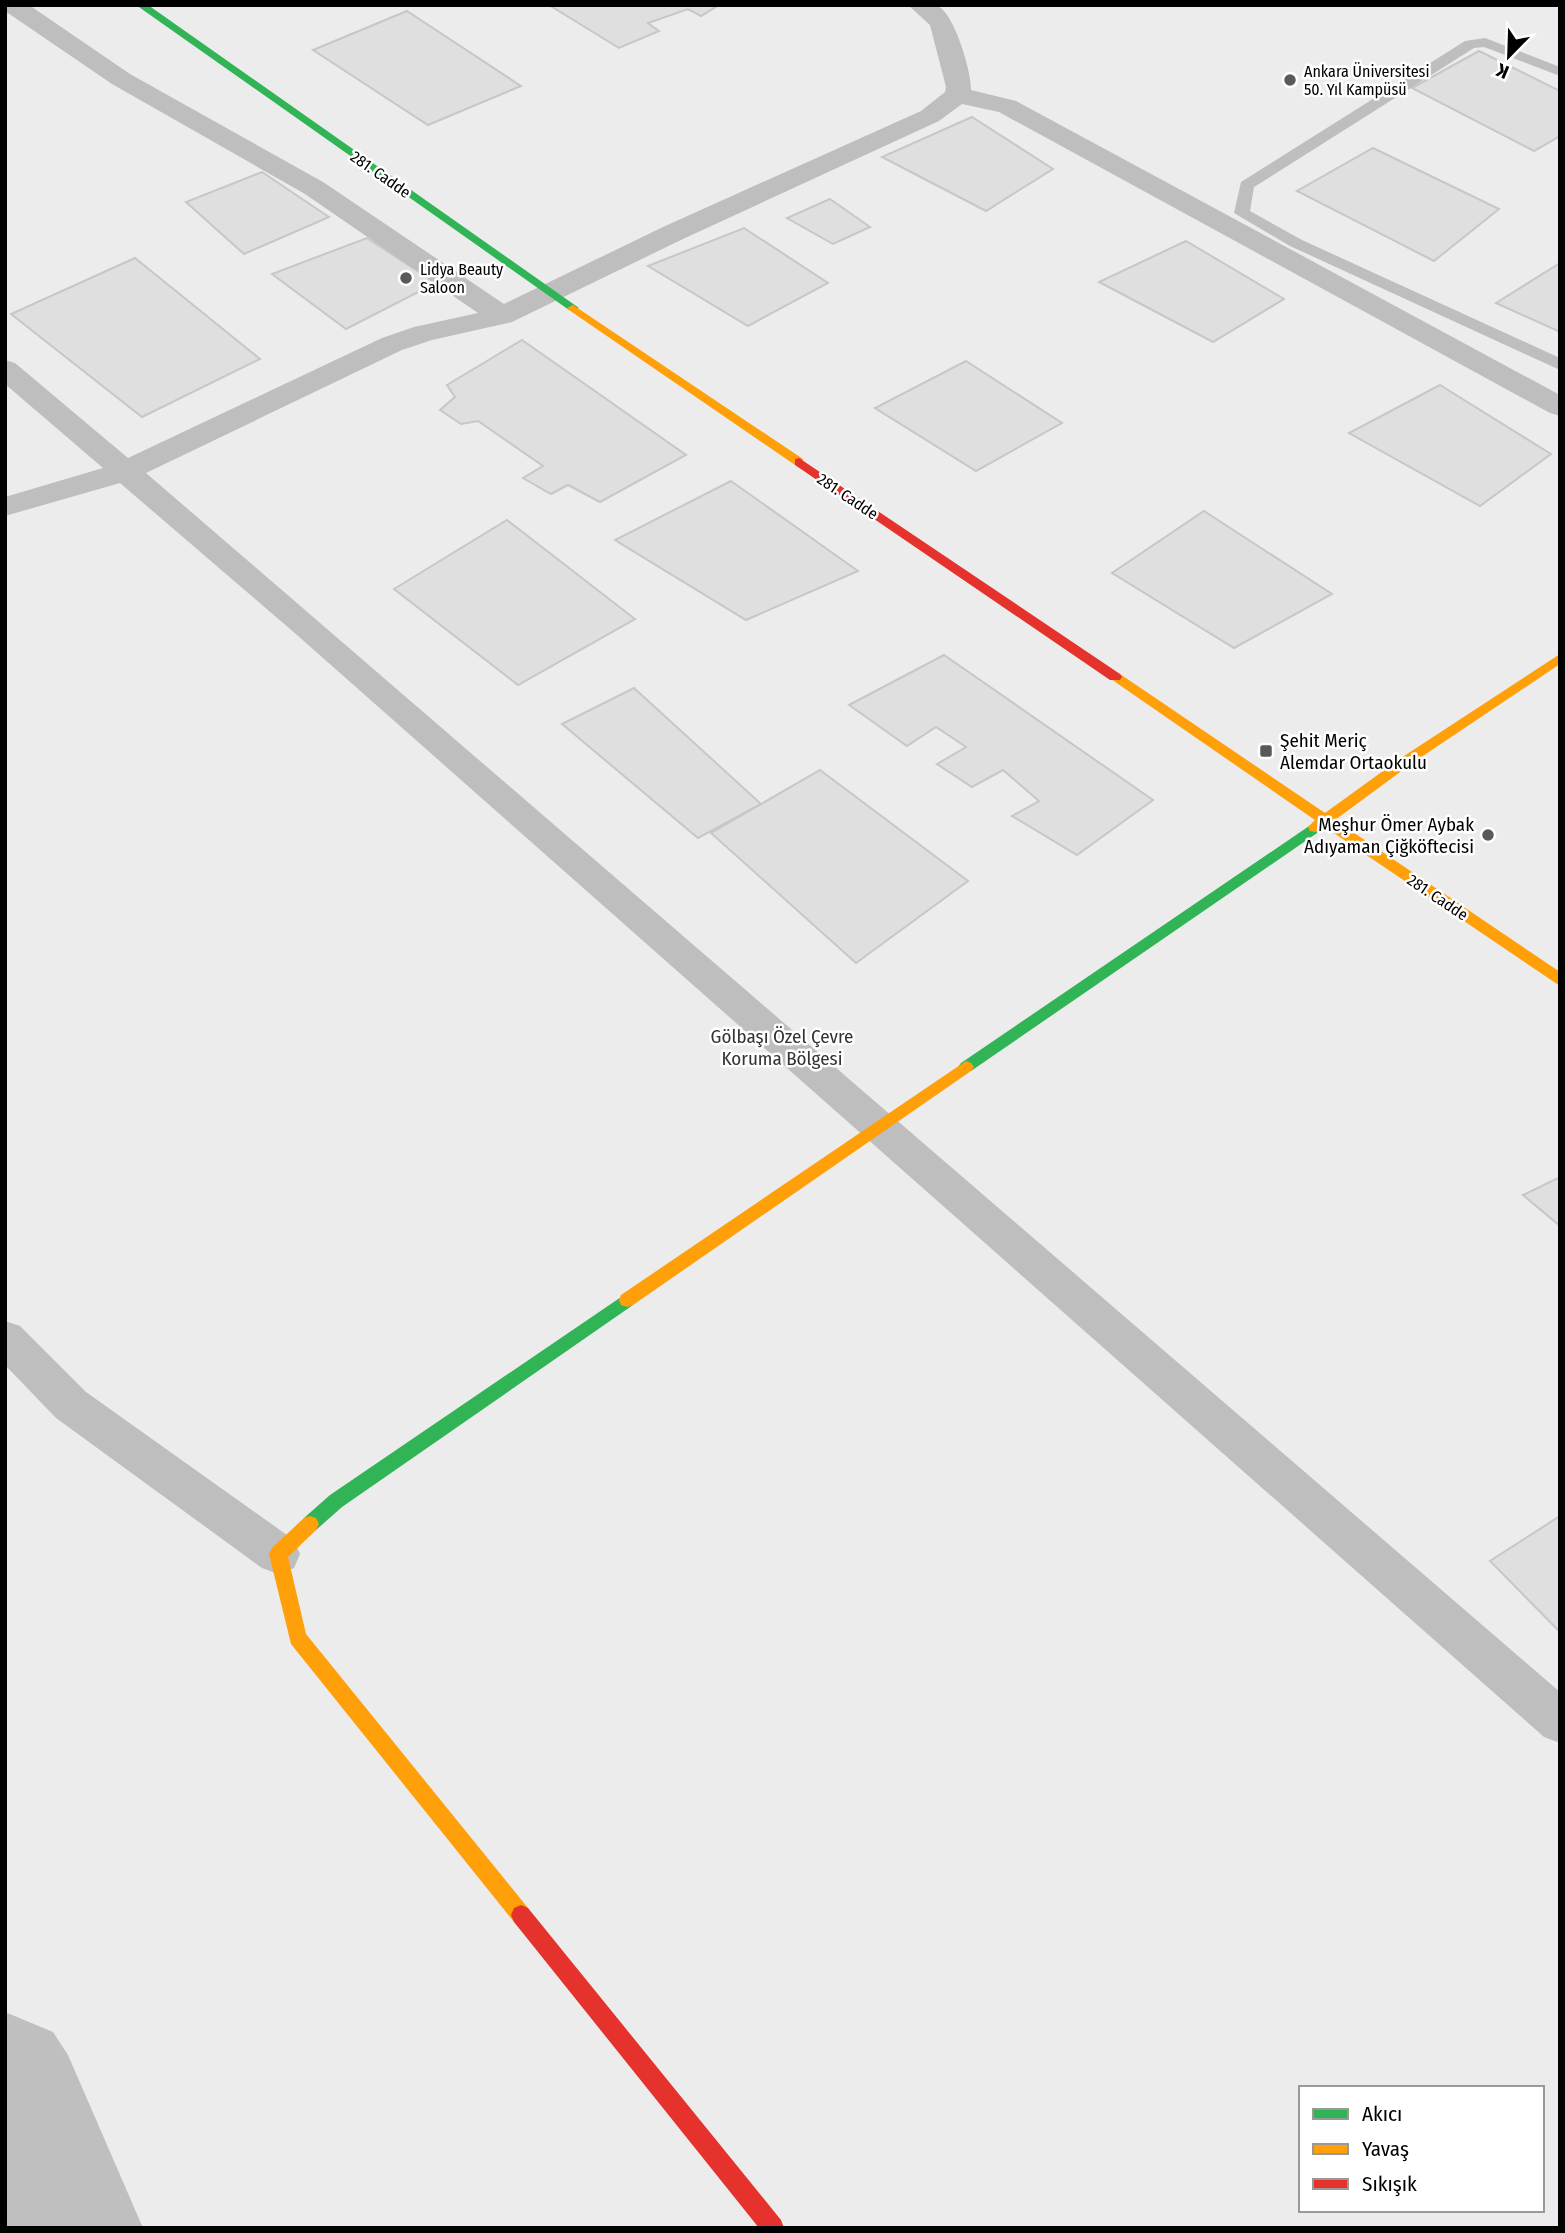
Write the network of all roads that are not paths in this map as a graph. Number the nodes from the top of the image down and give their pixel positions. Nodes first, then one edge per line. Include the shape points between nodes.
1 (12, 5) edge
2 (141, 5) edge
3 (920, 5) edge
4 (1560, 72) edge
5 (957, 94) junction
6 (551, 293) junction
7 (502, 316) junction
8 (1560, 365) edge
9 (5, 369) edge
10 (1560, 407) edge
11 (124, 472) junction
12 (5, 507) edge
13 (1560, 658) edge
14 (1325, 820) junction
15 (1560, 980) edge
16 (879, 1128) junction
17 (5, 1338) edge
18 (278, 1553) junction
19 (1560, 1722) edge
20 (772, 2228) edge

1 - 7 street via 121,79 314,188
2 - 6 street, 281. Cadde
3 - 5 street via 942,25
4 - 8 lane via 1485,42 1470,44 1247,186 1242,213 1296,243
5 - 6 street via 930,116
5 - 10 street via 1007,106
6 - 7 street
6 - 14 street, 281. Cadde
7 - 11 street via 392,344
9 - 11 street
11 - 12 street
11 - 16 street
13 - 14 street
14 - 15 street, 281. Cadde
14 - 16 street
16 - 18 street via 336,1501
16 - 19 street
17 - 18 street via 71,1405
18 - 20 street via 298,1638

